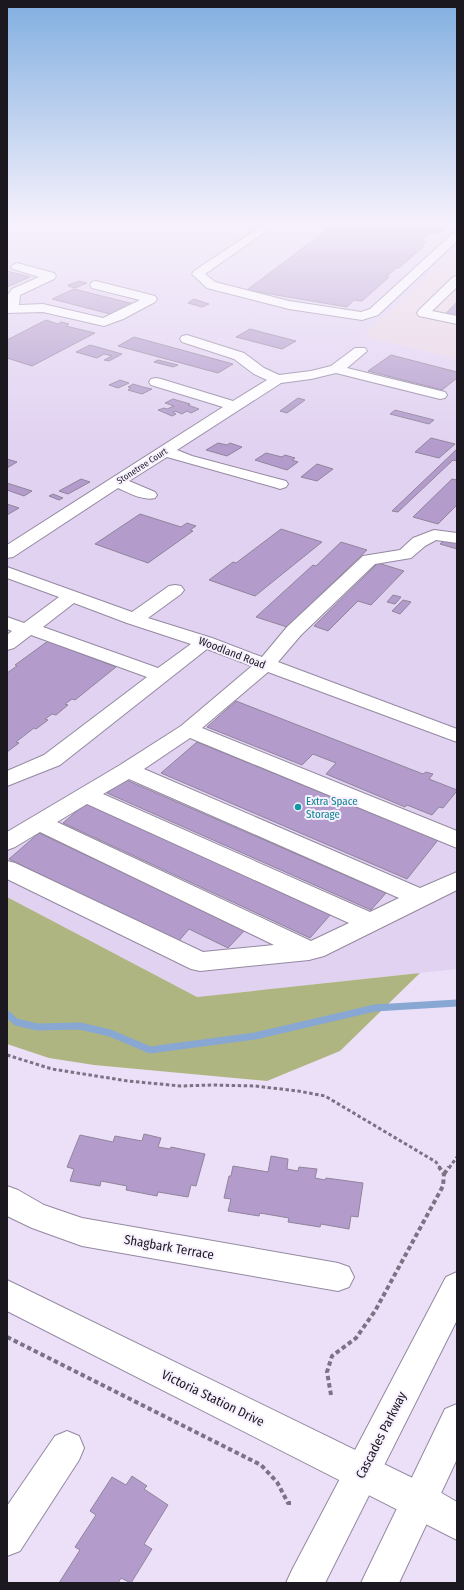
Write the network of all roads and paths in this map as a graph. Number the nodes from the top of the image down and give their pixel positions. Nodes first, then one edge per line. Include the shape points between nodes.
1 (13, 297) edge
2 (144, 297) edge
3 (259, 297) edge
4 (390, 297) edge
5 (439, 297) edge
6 (8, 310) edge
7 (457, 320) edge
8 (188, 339) dead end
9 (360, 351) dead end
10 (336, 369) junction
11 (277, 378) junction
12 (156, 382) dead end
13 (440, 395) dead end
14 (234, 406) junction
15 (165, 452) junction
16 (117, 482) junction
17 (280, 484) dead end
18 (149, 495) dead end
19 (457, 521) edge
20 (439, 535) junction
21 (457, 538) edge
22 (7, 552) edge
23 (7, 572) edge
24 (175, 590) dead end
25 (72, 596) junction
26 (134, 619) junction
27 (7, 623) edge
28 (28, 629) junction
29 (205, 642) junction
30 (7, 644) edge
31 (265, 665) junction
32 (161, 676) junction
33 (188, 730) junction
34 (457, 736) edge
35 (128, 770) junction
36 (7, 779) edge
37 (86, 794) junction
38 (39, 823) junction
39 (457, 840) edge
40 (7, 842) edge
41 (7, 869) edge
42 (457, 880) edge
43 (420, 898) junction
44 (371, 922) junction
45 (309, 951) junction
46 (7, 1055) edge
47 (457, 1157) edge
48 (444, 1174) junction
49 (7, 1199) edge
50 (338, 1277) dead end
51 (457, 1287) edge
52 (7, 1296) edge
53 (7, 1336) edge
54 (331, 1395) dead end
55 (457, 1421) edge
56 (67, 1448) dead end
57 (362, 1472) junction
58 (420, 1501) junction
59 (294, 1503) dead end
60 (457, 1522) edge
61 (7, 1538) edge
62 (306, 1583) edge
63 (380, 1583) edge

1 - 6 street
2 - 6 street via 151,299 104,322 43,308
3 - 4 street via 289,305 362,316 374,312
5 - 7 street via 423,313
8 - 11 street via 239,356 259,371
9 - 10 street
10 - 11 street via 311,375
10 - 13 street
11 - 14 street, Stonetree Court
12 - 14 street
14 - 15 street, Stonetree Court
15 - 16 street, Stonetree Court
15 - 17 street
16 - 18 street
16 - 22 street, Stonetree Court
19 - 20 street
20 - 21 street
20 - 31 street via 419,542 405,554 369,560 294,631
23 - 25 street, Woodland Road
24 - 26 street
25 - 26 street, Woodland Road
25 - 28 street
26 - 29 street, Woodland Road
27 - 28 street
28 - 30 street
28 - 32 street
29 - 31 street, Woodland Road
29 - 32 street
31 - 33 street
31 - 34 street, Woodland Road
32 - 36 street via 52,760
33 - 35 street
33 - 39 street
35 - 37 street
35 - 43 street
37 - 38 street
37 - 44 street
38 - 40 street
38 - 45 street
41 - 45 street via 200,962
42 - 43 street
43 - 44 street
44 - 45 street
46 - 48 path via 33,1065 133,1083 178,1087 253,1087 325,1096 436,1162
47 - 48 path
48 - 54 path via 443,1186 375,1311 356,1338 332,1356 327,1372
49 - 50 street, Shagbark Terrace via 47,1221 82,1232
51 - 57 street, Cascades Parkway
52 - 57 street, Victoria Station Drive
53 - 59 path via 261,1465 274,1477 288,1504
55 - 58 street
56 - 61 street
57 - 58 street, Victoria Station Drive
57 - 62 street, Cascades Parkway
58 - 60 street, Victoria Station Drive
58 - 63 street

